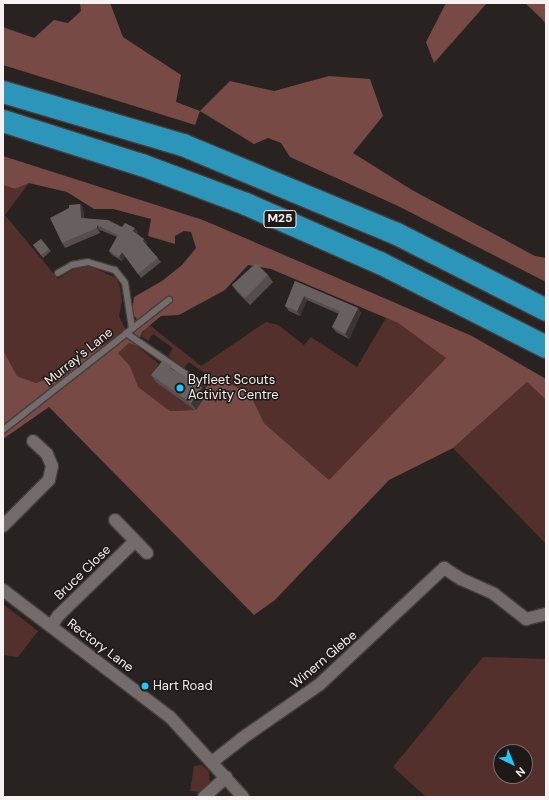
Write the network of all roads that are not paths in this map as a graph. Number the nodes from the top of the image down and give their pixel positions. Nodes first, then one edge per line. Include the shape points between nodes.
1 (3, 92) edge
2 (3, 121) edge
3 (58, 273) dead end
4 (169, 300) dead end
5 (546, 310) edge
6 (132, 328) junction
7 (126, 334) junction
8 (546, 347) edge
9 (197, 382) edge
10 (3, 430) edge
11 (34, 441) dead end
12 (115, 520) dead end
13 (3, 526) edge
14 (136, 541) junction
15 (147, 553) dead end
16 (3, 590) edge
17 (546, 614) edge
18 (51, 626) junction
19 (212, 762) junction
20 (226, 777) junction
21 (204, 797) edge
22 (243, 797) edge

1 - 5 highway, M25 via 183,145 397,234
2 - 8 highway, M25 via 142,165 246,204 380,262
3 - 6 lane via 72,265 88,262 115,270 125,283
4 - 6 lane, Murray's Lane
6 - 7 lane, Murray's Lane
7 - 9 lane
7 - 10 lane, Murray's Lane
11 - 13 street via 47,454 52,466 50,480
12 - 14 street
14 - 15 street
14 - 18 street, Bruce Close
16 - 18 street, Rectory Lane
17 - 19 street, Winern Glebe via 526,619 494,594 444,568 320,684
18 - 19 street, Rectory Lane via 170,717
19 - 20 street, Rectory Lane
20 - 21 street
20 - 22 street, Rectory Lane

